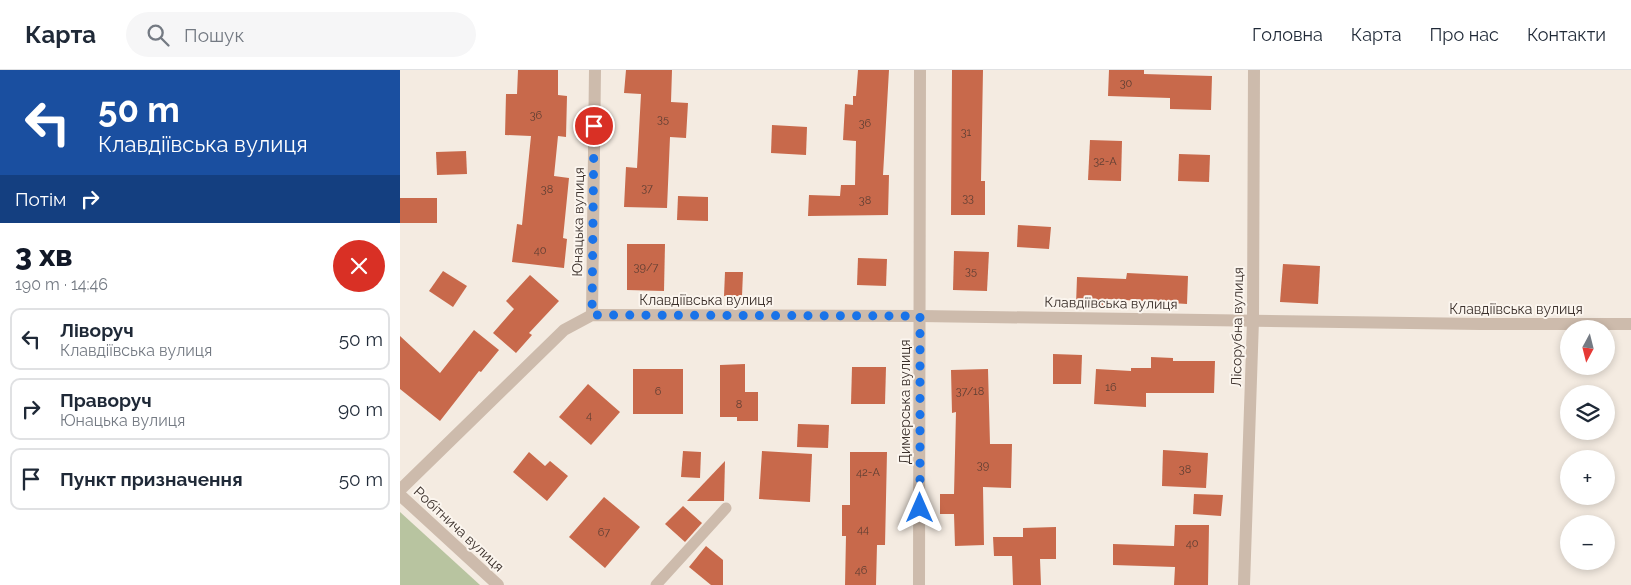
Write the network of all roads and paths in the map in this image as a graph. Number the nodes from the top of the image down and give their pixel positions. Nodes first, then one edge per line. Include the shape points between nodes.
1 (594, 70) edge
2 (920, 70) edge
3 (1254, 70) edge
4 (592, 315) junction
5 (920, 316) junction
6 (1253, 320) junction
7 (1631, 324) edge
8 (400, 490) edge
9 (400, 495) edge
10 (726, 508) dead end
11 (498, 585) edge
12 (656, 585) edge
13 (919, 585) edge
14 (1244, 585) edge

1 - 4 street, Юнацька вулиця
2 - 5 street, Димерська вулиця
3 - 6 street, Лісорубна вулиця
4 - 5 street, Клавдіївська вулиця
4 - 8 street via 564,330
5 - 6 street, Клавдіївська вулиця
5 - 13 street, Димерська вулиця
6 - 7 street, Клавдіївська вулиця
6 - 14 street, Лісорубна вулиця
9 - 11 street, Робітнича вулиця
10 - 12 lane

